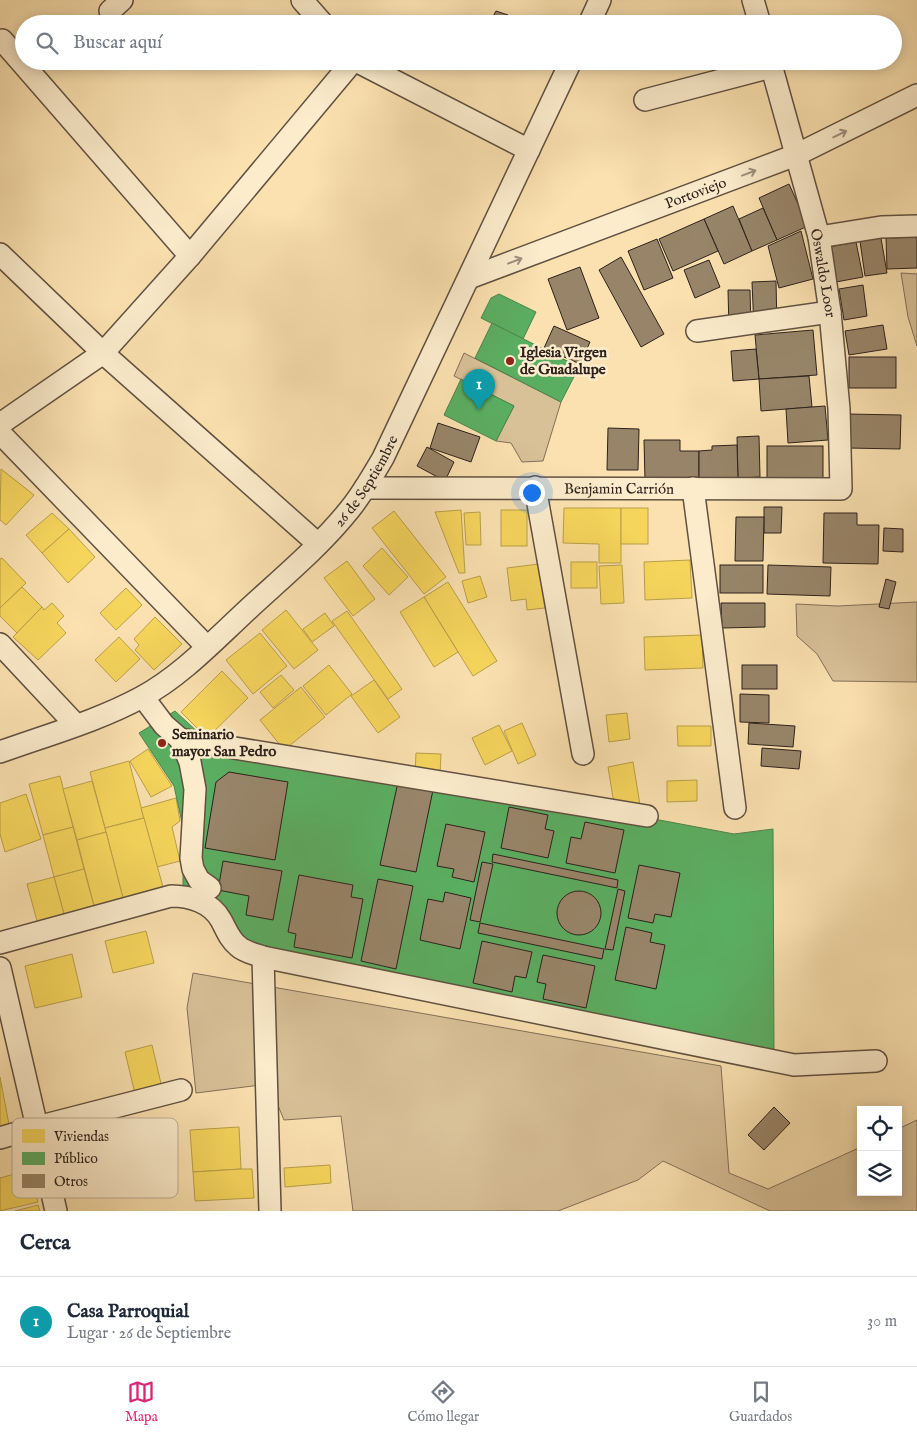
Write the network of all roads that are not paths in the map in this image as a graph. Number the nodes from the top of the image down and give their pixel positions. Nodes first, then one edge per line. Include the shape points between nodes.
1 (302, 0) edge
2 (600, 0) edge
3 (753, 0) edge
4 (315, 15) edge
5 (593, 15) edge
6 (757, 15) edge
7 (2, 40) dead end
8 (15, 55) edge
9 (28, 70) edge
10 (347, 70) edge
11 (373, 70) edge
12 (567, 70) edge
13 (750, 70) edge
14 (773, 70) edge
15 (917, 95) edge
16 (645, 100) dead end
17 (529, 150) junction
18 (796, 155) junction
19 (917, 226) edge
20 (819, 237) junction
21 (0, 254) edge
22 (190, 256) junction
23 (469, 278) junction
24 (830, 312) junction
25 (697, 331) dead end
26 (103, 353) junction
27 (0, 424) edge
28 (0, 433) edge
29 (536, 487) junction
30 (365, 488) junction
31 (693, 488) junction
32 (842, 489) joint
33 (318, 544) junction
34 (0, 644) edge
35 (208, 647) junction
36 (143, 697) junction
37 (76, 725) junction
38 (180, 739) junction
39 (0, 752) edge
40 (582, 754) dead end
41 (735, 808) dead end
42 (647, 816) dead end
43 (210, 888) dead end
44 (0, 943) edge
45 (263, 957) junction
46 (0, 968) edge
47 (876, 1061) dead end
48 (181, 1090) dead end
49 (35, 1118) edge
50 (72, 1118) edge
51 (12, 1134) edge
52 (0, 1138) edge
53 (53, 1198) edge
54 (56, 1211) edge
55 (270, 1211) edge

1 - 4 street
2 - 5 street
3 - 6 street
7 - 8 street
9 - 22 street
10 - 22 street
11 - 17 street
12 - 17 street, 26 de Septiembre
13 - 16 street
14 - 18 street, Oswaldo Loor
18 -> 15 street, Portoviejo
17 - 23 street, 26 de Septiembre
18 - 20 street, Oswaldo Loor
23 -> 18 street, Portoviejo
19 - 20 street via 881,227
20 - 24 street, Oswaldo Loor
21 - 26 street
22 - 26 street
23 - 30 street, 26 de Septiembre via 383,458
24 - 25 street
24 - 32 street, Oswaldo Loor via 840,410
26 - 27 street
26 - 33 street
28 - 35 street
29 - 30 street, Benjamin Carrión
29 - 31 street, Benjamin Carrión
29 - 40 street
30 - 33 street, 26 de Septiembre
31 - 32 street, Benjamin Carrión
31 - 41 street
33 - 35 street, 26 de Septiembre
34 - 37 street
35 - 36 street, 26 de Septiembre
36 - 37 street, 26 de Septiembre
36 - 38 street
37 - 39 street, 26 de Septiembre
38 - 42 street
38 - 43 street via 190,762 195,789 192,863 199,880
44 - 45 street via 171,896 189,896 207,905 220,917 238,947
45 - 47 street via 794,1065
45 - 55 street
46 - 49 street
48 - 50 street
51 - 52 street
53 - 54 street

